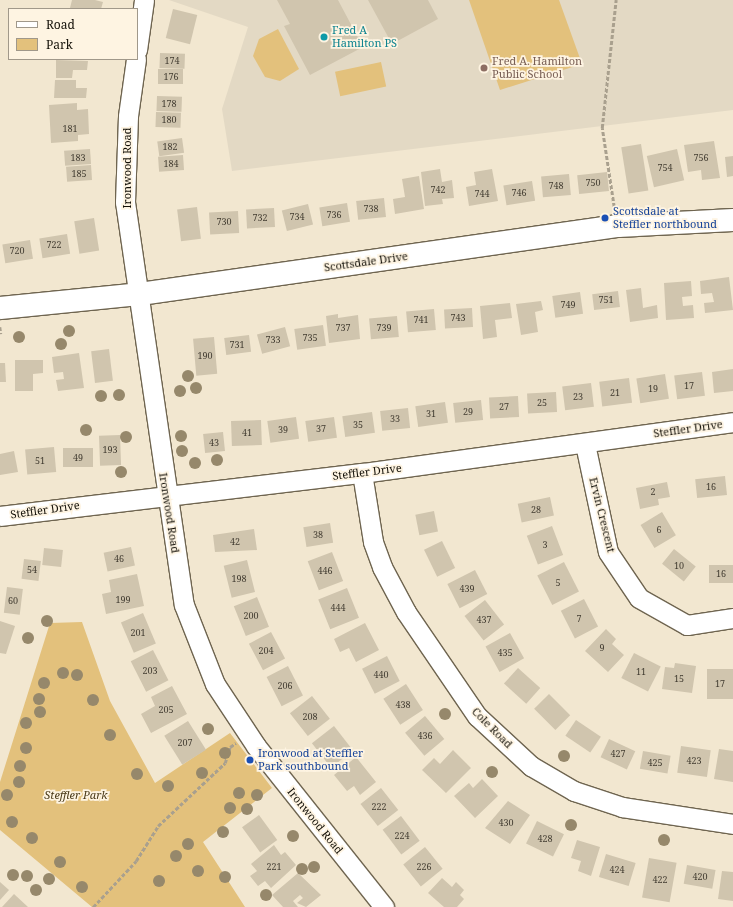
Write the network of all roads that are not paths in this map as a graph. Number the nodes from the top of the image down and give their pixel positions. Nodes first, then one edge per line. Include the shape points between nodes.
1 (144, 0) edge
2 (138, 43) edge
3 (136, 60) edge
4 (733, 220) edge
5 (140, 294) junction
6 (0, 308) edge
7 (733, 422) edge
8 (585, 444) junction
9 (362, 473) junction
10 (166, 496) junction
11 (0, 516) edge
12 (733, 618) edge
13 (733, 824) edge
14 (384, 907) edge

1 - 2 street
3 - 5 street, Ironwood Road via 128,116 125,202
4 - 5 street, Scottsdale Drive via 618,226
5 - 6 street, Scottsdale Drive
5 - 10 street, Ironwood Road
7 - 8 street, Steffler Drive
8 - 9 street, Steffler Drive
8 - 12 street, Ervin Crescent via 608,552 639,598 687,625
9 - 10 street, Steffler Drive
9 - 13 street, Cole Road via 373,542 387,579 477,716 531,766 574,791 622,806
10 - 11 street, Steffler Drive
10 - 14 street, Ironwood Road via 184,605 215,684 256,746

